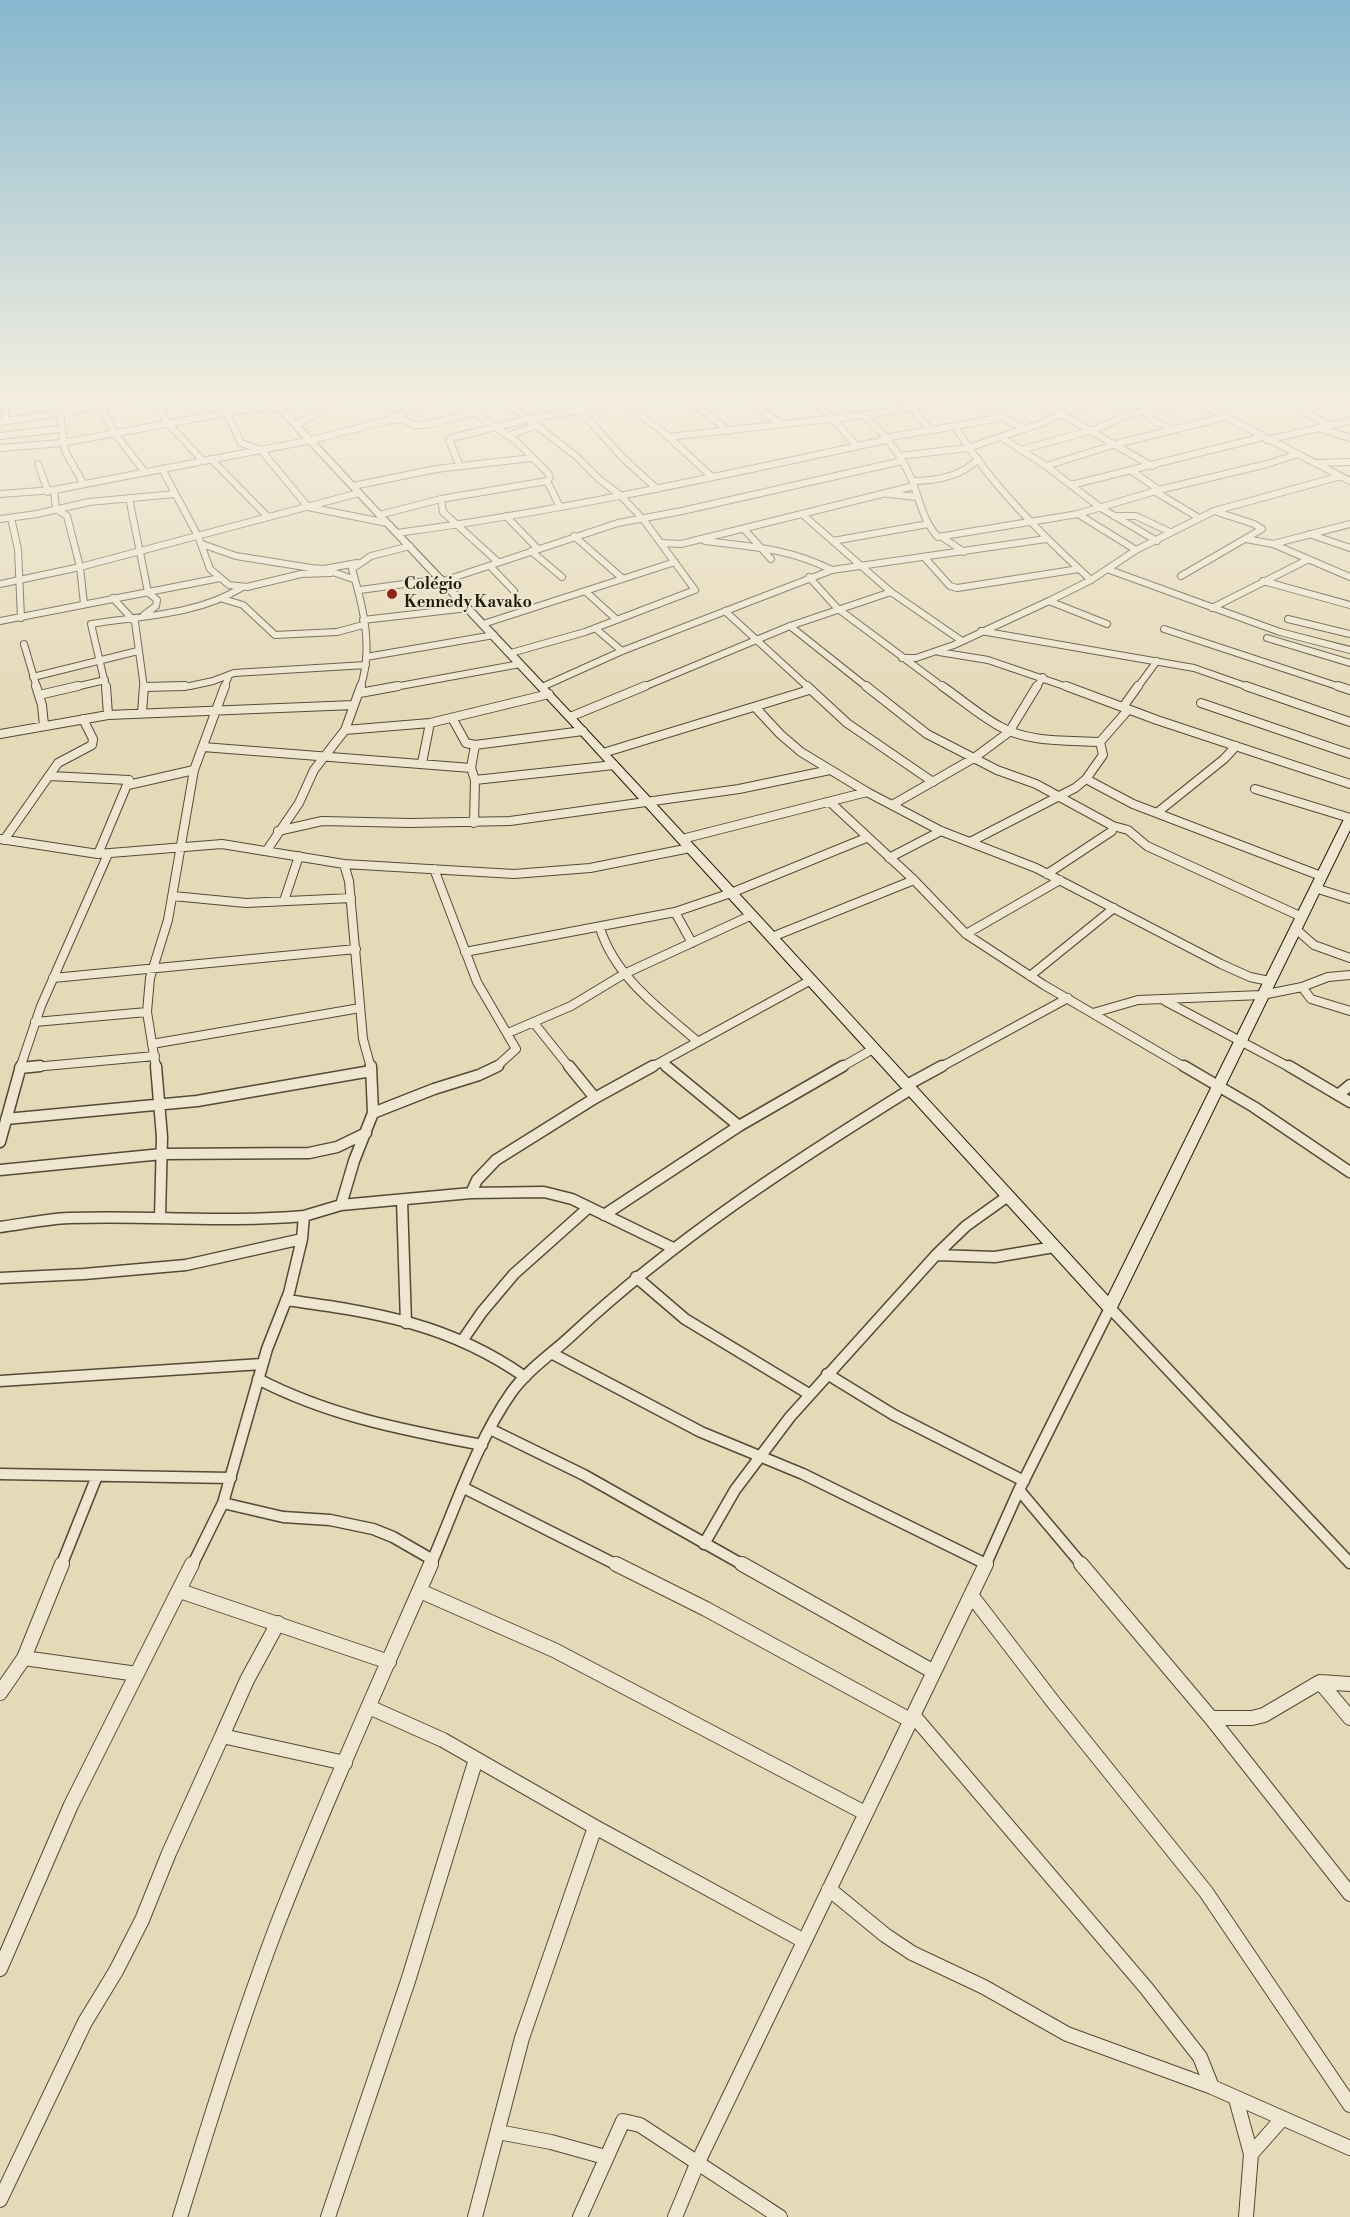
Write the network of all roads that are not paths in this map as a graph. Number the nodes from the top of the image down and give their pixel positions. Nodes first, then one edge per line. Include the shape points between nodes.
1 (54, 500) edge
2 (113, 500) edge
3 (129, 500) edge
4 (179, 500) edge
5 (252, 500) edge
6 (303, 500) edge
7 (325, 500) edge
8 (366, 500) edge
9 (435, 500) edge
10 (441, 500) edge
11 (557, 500) edge
12 (593, 500) edge
13 (625, 500) edge
14 (722, 500) edge
15 (854, 500) edge
16 (918, 500) edge
17 (1014, 500) edge
18 (1091, 500) edge
19 (1125, 500) edge
20 (1171, 500) edge
21 (1255, 500) edge
22 (308, 507) junction
23 (560, 507) junction
24 (1101, 508) junction
25 (56, 509) junction
26 (1214, 511) junction
27 (802, 514) junction
28 (1078, 514) junction
29 (379, 515) junction
30 (507, 516) junction
31 (1114, 516) junction
32 (268, 517) junction
33 (11, 518) junction
34 (1199, 518) junction
35 (0, 519) edge
36 (643, 519) junction
37 (1032, 522) junction
38 (387, 523) junction
39 (928, 524) junction
40 (1350, 524) edge
41 (458, 525) junction
42 (744, 529) junction
43 (1170, 532) junction
44 (397, 533) junction
45 (1309, 534) junction
46 (198, 536) junction
47 (574, 536) junction
48 (942, 537) junction
49 (1046, 539) junction
50 (1246, 539) junction
51 (693, 540) junction
52 (833, 541) junction
53 (1157, 541) junction
54 (662, 543) junction
55 (201, 544) junction
56 (681, 544) junction
57 (1273, 544) junction
58 (410, 546) junction
59 (761, 548) junction
60 (1350, 548) edge
61 (535, 550) junction
62 (1136, 550) junction
63 (138, 551) junction
64 (964, 552) junction
65 (669, 553) junction
66 (925, 558) junction
67 (771, 559) dead end
68 (1307, 560) junction
69 (498, 562) junction
70 (675, 562) junction
71 (357, 563) junction
72 (817, 564) junction
73 (490, 566) junction
74 (80, 567) junction
75 (860, 567) junction
76 (324, 569) junction
77 (1079, 569) junction
78 (1107, 569) junction
79 (832, 570) junction
80 (331, 573) junction
81 (812, 576) junction
82 (1181, 576) dead end
83 (1349, 576) edge
84 (562, 577) dead end
85 (220, 578) junction
86 (622, 578) junction
87 (353, 579) junction
88 (442, 580) junction
89 (1091, 580) junction
90 (1263, 580) junction
91 (18, 581) junction
92 (0, 584) edge
93 (241, 588) junction
94 (360, 590) junction
95 (514, 591) dead end
96 (585, 591) junction
97 (148, 592) junction
98 (891, 592) junction
99 (113, 598) junction
100 (229, 599) junction
101 (1049, 601) junction
102 (84, 604) junction
103 (1350, 605) edge
104 (468, 608) junction
105 (837, 608) junction
106 (1212, 608) junction
107 (724, 611) junction
108 (142, 616) junction
109 (21, 618) junction
110 (616, 619) junction
111 (1288, 619) dead end
112 (133, 620) junction
113 (0, 621) edge
114 (363, 622) junction
115 (483, 624) junction
116 (1107, 624) dead end
117 (790, 626) junction
118 (595, 628) junction
119 (1164, 629) dead end
120 (981, 631) junction
121 (1350, 633) edge
122 (494, 635) junction
123 (1267, 638) dead end
124 (757, 639) junction
125 (962, 641) junction
126 (24, 644) dead end
127 (1350, 650) edge
128 (138, 651) junction
129 (622, 651) junction
130 (936, 652) junction
131 (510, 653) junction
132 (902, 658) junction
133 (916, 658) junction
134 (99, 661) junction
135 (366, 661) junction
136 (1157, 661) junction
137 (520, 663) junction
138 (1350, 663) edge
139 (912, 665) junction
140 (33, 677) junction
141 (1043, 677) junction
142 (228, 678) junction
143 (105, 680) junction
144 (144, 687) junction
145 (809, 690) junction
146 (1350, 690) edge
147 (545, 691) junction
148 (360, 693) junction
149 (39, 695) junction
150 (1201, 703) dead end
151 (354, 705) junction
152 (754, 707) junction
153 (1126, 709) junction
154 (215, 711) junction
155 (142, 713) junction
156 (108, 716) junction
157 (570, 717) junction
158 (452, 718) junction
159 (83, 719) junction
160 (1350, 722) edge
161 (430, 723) junction
162 (44, 725) junction
163 (345, 730) junction
164 (583, 731) junction
165 (1009, 732) junction
166 (0, 734) edge
167 (1100, 742) junction
168 (475, 745) junction
169 (1236, 746) junction
170 (203, 747) junction
171 (603, 753) junction
172 (1350, 754) edge
173 (328, 755) junction
174 (974, 758) junction
175 (422, 763) junction
176 (614, 765) junction
177 (471, 768) junction
178 (194, 770) junction
179 (830, 770) junction
180 (50, 776) junction
181 (1086, 779) junction
182 (475, 780) junction
183 (933, 782) junction
184 (1350, 784) edge
185 (128, 785) junction
186 (1255, 789) dead end
187 (867, 792) junction
188 (1060, 797) junction
189 (830, 802) junction
190 (649, 803) junction
191 (892, 805) junction
192 (1158, 812) junction
193 (1350, 818) edge
194 (474, 823) junction
195 (1113, 826) junction
196 (278, 831) junction
197 (941, 831) junction
198 (866, 838) junction
199 (2, 840) edge
200 (970, 842) junction
201 (686, 843) junction
202 (182, 848) junction
203 (267, 850) junction
204 (98, 854) junction
205 (108, 854) junction
206 (299, 856) junction
207 (889, 858) junction
208 (344, 864) junction
209 (434, 869) junction
210 (1047, 874) junction
211 (914, 880) junction
212 (1060, 880) junction
213 (1318, 882) junction
214 (731, 893) junction
215 (172, 896) junction
216 (351, 898) junction
217 (1350, 899) edge
218 (284, 901) junction
219 (1114, 908) junction
220 (675, 912) junction
221 (752, 915) junction
222 (1300, 924) junction
223 (600, 928) junction
224 (966, 934) junction
225 (772, 937) junction
226 (692, 944) junction
227 (356, 949) junction
228 (465, 952) junction
229 (1350, 958) edge
230 (152, 968) junction
231 (624, 974) junction
232 (1350, 975) edge
233 (1030, 976) junction
234 (53, 978) junction
235 (811, 980) junction
236 (1269, 981) junction
237 (1302, 987) junction
238 (1262, 995) junction
239 (1068, 998) junction
240 (1163, 1000) junction
241 (360, 1008) junction
242 (1350, 1011) edge
243 (147, 1012) junction
244 (1094, 1013) junction
245 (35, 1022) junction
246 (534, 1023) junction
247 (508, 1033) junction
248 (1240, 1040) junction
249 (697, 1041) junction
250 (152, 1044) junction
251 (873, 1049) junction
252 (155, 1056) junction
253 (662, 1062) junction
254 (20, 1068) junction
255 (371, 1071) junction
256 (1350, 1085) edge
257 (1218, 1086) junction
258 (909, 1087) junction
259 (1338, 1095) junction
260 (595, 1098) junction
261 (1350, 1102) edge
262 (158, 1104) junction
263 (373, 1113) junction
264 (6, 1119) junction
265 (739, 1126) junction
266 (366, 1133) junction
267 (0, 1142) edge
268 (162, 1155) junction
269 (0, 1170) edge
270 (1350, 1172) edge
271 (471, 1193) junction
272 (1008, 1196) junction
273 (402, 1200) junction
274 (341, 1205) junction
275 (588, 1208) junction
276 (604, 1215) junction
277 (304, 1216) junction
278 (160, 1217) junction
279 (0, 1227) edge
280 (302, 1239) junction
281 (1054, 1247) junction
282 (674, 1248) junction
283 (936, 1256) junction
284 (636, 1276) junction
285 (0, 1278) edge
286 (286, 1300) junction
287 (1110, 1308) junction
288 (406, 1323) junction
289 (462, 1341) junction
290 (553, 1354) junction
291 (262, 1364) junction
292 (827, 1374) junction
293 (525, 1377) junction
294 (258, 1379) junction
295 (0, 1381) edge
296 (809, 1394) junction
297 (490, 1429) junction
298 (482, 1445) junction
299 (759, 1456) junction
300 (0, 1474) edge
301 (97, 1476) junction
302 (231, 1478) junction
303 (1021, 1485) junction
304 (464, 1488) junction
305 (223, 1503) junction
306 (704, 1544) junction
307 (433, 1560) junction
308 (1350, 1563) edge
309 (986, 1564) junction
310 (180, 1591) junction
311 (420, 1591) junction
312 (971, 1595) junction
313 (278, 1623) junction
314 (24, 1658) junction
315 (389, 1662) junction
316 (934, 1672) junction
317 (137, 1674) junction
318 (1320, 1682) junction
319 (1350, 1684) edge
320 (0, 1693) edge
321 (369, 1707) junction
322 (912, 1718) junction
323 (1211, 1718) junction
324 (1350, 1718) edge
325 (222, 1736) junction
326 (476, 1760) junction
327 (345, 1763) junction
328 (865, 1813) junction
329 (595, 1827) junction
330 (829, 1889) junction
331 (1350, 1894) edge
332 (804, 1941) junction
333 (0, 1969) edge
334 (1212, 2087) junction
335 (1236, 2099) junction
336 (1350, 2105) edge
337 (1282, 2119) junction
338 (498, 2132) junction
339 (1350, 2148) edge
340 (1251, 2154) junction
341 (605, 2157) junction
342 (698, 2164) junction
343 (0, 2200) edge
344 (180, 2217) edge
345 (328, 2217) edge
346 (475, 2217) edge
347 (580, 2217) edge
348 (675, 2217) edge
349 (780, 2217) edge
350 (1246, 2217) edge

1 - 25 street
2 - 25 street
3 - 63 street
4 - 46 street
5 - 32 street
6 - 22 street
7 - 22 street
8 - 29 street
9 - 29 street
10 - 41 street via 442,510
11 - 23 street
12 - 23 street
13 - 36 street
14 - 36 street
15 - 27 street
16 - 39 street
17 - 37 street
18 - 24 street
19 - 24 street
20 - 34 street
21 - 26 street
22 - 32 street
22 - 38 street
23 - 30 street
24 - 28 street
24 - 31 street
25 - 33 street
25 - 74 street via 68,516
26 - 34 street
26 - 50 street via 1261,527
27 - 42 street
27 - 52 street
28 - 37 street
28 - 62 street
29 - 38 street
30 - 41 street
30 - 61 street
31 - 43 street via 1136,516
31 - 53 street
32 - 46 street
33 - 35 street
33 - 91 street via 18,549
34 - 43 street
36 - 47 street
36 - 54 street
37 - 48 street
37 - 49 street
38 - 44 street
39 - 48 street via 935,536
39 - 52 street
40 - 45 street
41 - 44 street
41 - 69 street
42 - 51 street
42 - 59 street
43 - 53 street
44 - 58 street
45 - 57 street
45 - 60 street
46 - 55 street
46 - 63 street
47 - 61 street
47 - 86 street
48 - 64 street
49 - 64 street
49 - 77 street
50 - 57 street
50 - 82 street
51 - 56 street
51 - 59 street
52 - 75 street
53 - 62 street
54 - 56 street
54 - 65 street
55 - 76 street via 236,556
55 - 85 street via 210,569
56 - 65 street
57 - 68 street
58 - 71 street
58 - 88 street
59 - 67 street
59 - 72 street via 793,553
61 - 69 street
61 - 84 street
62 - 78 street
63 - 74 street
63 - 97 street
64 - 66 street
65 - 70 street
66 - 75 street
66 - 77 street via 953,588
68 - 83 street
68 - 90 street
69 - 73 street
70 - 86 street
70 - 110 street via 695,590
71 - 76 street
71 - 87 street via 352,569
72 - 79 street
72 - 81 street
73 - 88 street
73 - 95 street
74 - 91 street
74 - 102 street
75 - 79 street
75 - 98 street
76 - 80 street
77 - 89 street
78 - 89 street
78 - 106 street
79 - 81 street
80 - 87 street
80 - 93 street via 302,574
81 - 105 street
81 - 107 street
85 - 93 street
85 - 97 street
86 - 96 street
87 - 94 street
88 - 94 street
88 - 104 street
89 - 101 street
90 - 103 street
90 - 106 street
91 - 92 street
91 - 109 street
93 - 100 street
94 - 114 street
96 - 110 street
96 - 115 street
97 - 99 street
97 - 108 street via 157,600 156,606
98 - 105 street
98 - 125 street
99 - 102 street
99 - 112 street
100 - 108 street
100 - 114 street via 243,605 278,635 337,632
101 - 116 street
101 - 120 street
102 - 109 street
104 - 114 street
104 - 115 street
105 - 117 street
105 - 132 street
106 - 127 street via 1280,632
107 - 124 street
107 - 129 street
108 - 112 street
109 - 113 street
110 - 118 street
111 - 121 street
112 - 128 street
112 - 134 street via 91,624
114 - 135 street
115 - 122 street
117 - 124 street
117 - 174 street via 920,729
118 - 129 street
118 - 131 street
119 - 146 street
120 - 125 street
120 - 136 street
122 - 131 street
122 - 135 street
123 - 138 street
124 - 145 street
124 - 157 street
125 - 130 street
126 - 140 street
128 - 134 street
128 - 144 street
129 - 147 street
130 - 133 street
130 - 141 street via 976,657
131 - 137 street
132 - 133 street
132 - 139 street
133 - 139 street
134 - 140 street
134 - 143 street
135 - 142 street via 234,673
135 - 148 street
136 - 153 street
136 - 160 street via 1210,673
137 - 147 street
137 - 148 street
139 - 165 street
140 - 149 street
141 - 153 street
141 - 165 street
142 - 144 street via 175,687
142 - 154 street
143 - 149 street
143 - 156 street
144 - 155 street
145 - 152 street
145 - 183 street via 869,740
147 - 157 street
147 - 158 street
148 - 151 street
149 - 162 street
150 - 172 street
151 - 154 street
151 - 163 street
152 - 171 street
152 - 179 street via 794,746
153 - 167 street
153 - 169 street
154 - 155 street
154 - 170 street
155 - 156 street
156 - 159 street
157 - 164 street
158 - 161 street
158 - 168 street via 466,743
159 - 162 street
159 - 180 street via 92,745 58,763
161 - 163 street
161 - 175 street
162 - 166 street
163 - 173 street
164 - 168 street
164 - 171 street
165 - 167 street
165 - 174 street
167 - 181 street via 1103,754
168 - 177 street
169 - 184 street
169 - 192 street
170 - 173 street
170 - 178 street
171 - 176 street
173 - 175 street
173 - 196 street via 314,770 299,803
174 - 183 street
174 - 188 street
175 - 177 street
176 - 182 street
176 - 190 street
177 - 182 street
178 - 185 street
178 - 202 street
179 - 187 street
179 - 190 street
180 - 185 street via 127,778
180 - 199 street
181 - 188 street
181 - 192 street via 1133,804
182 - 194 street
183 - 191 street
185 - 204 street
186 - 193 street
187 - 189 street
187 - 191 street
188 - 195 street
188 - 200 street
189 - 198 street
189 - 201 street
190 - 194 street
190 - 201 street
191 - 197 street
192 - 213 street
193 - 213 street
194 - 196 street via 322,821
195 - 210 street via 1112,831
195 - 222 street via 1120,826 1147,846
196 - 203 street
197 - 200 street
197 - 207 street
198 - 207 street
198 - 214 street
199 - 204 street
200 - 210 street
201 - 209 street via 566,872 514,874
201 - 214 street
202 - 203 street via 222,843
202 - 205 street
202 - 215 street
203 - 206 street
204 - 205 street
205 - 234 street
206 - 208 street
206 - 218 street
207 - 211 street
208 - 209 street
208 - 216 street
209 - 228 street
210 - 212 street
211 - 224 street
211 - 225 street
212 - 219 street
212 - 224 street
213 - 217 street
213 - 222 street
214 - 220 street
214 - 221 street
215 - 218 street via 246,903
215 - 230 street via 166,931
216 - 218 street
216 - 227 street
219 - 233 street
219 - 236 street via 1221,964
220 - 223 street
220 - 226 street
221 - 225 street
221 - 226 street
222 - 229 street via 1314,945
222 - 236 street
223 - 228 street
223 - 231 street via 601,938
224 - 233 street
225 - 235 street
226 - 231 street
227 - 230 street
227 - 241 street
228 - 247 street via 488,1004
230 - 234 street
230 - 243 street
231 - 246 street
231 - 249 street
232 - 237 street via 1328,977
233 - 239 street
234 - 245 street
235 - 249 street
235 - 251 street
236 - 238 street
237 - 238 street
237 - 242 street via 1311,999
238 - 240 street
238 - 248 street
239 - 244 street
239 - 258 street
240 - 244 street via 1138,1000
240 - 248 street
241 - 250 street
241 - 255 street
243 - 245 street
243 - 250 street
244 - 257 street
245 - 254 street
246 - 247 street
246 - 260 street
247 - 263 street via 516,1049 488,1072
248 - 257 street
248 - 259 street
249 - 253 street
250 - 252 street
251 - 258 street
251 - 265 street
252 - 254 street
252 - 262 street
253 - 260 street
253 - 265 street
254 - 264 street
255 - 262 street via 197,1101
255 - 263 street
256 - 259 street
257 - 270 street
257 - 287 street
258 - 272 street
258 - 282 street
259 - 261 street
260 - 271 street via 496,1160 477,1180
262 - 264 street
262 - 268 street
263 - 266 street
264 - 267 street
265 - 276 street
266 - 268 street via 337,1147 309,1153
266 - 274 street
268 - 269 street
268 - 278 street
271 - 273 street
271 - 275 street via 544,1192
272 - 281 street
272 - 283 street via 966,1226
273 - 274 street
273 - 288 street
274 - 277 street
275 - 276 street
275 - 289 street via 514,1274
276 - 282 street
277 - 278 street via 256,1220
277 - 280 street
278 - 279 street via 66,1218
280 - 285 street via 186,1265
280 - 286 street
281 - 283 street via 1001,1257
281 - 287 street
282 - 284 street
283 - 292 street
284 - 290 street
284 - 296 street via 685,1319
286 - 288 street
286 - 291 street
287 - 303 street
287 - 308 street
288 - 289 street
289 - 293 street via 494,1355
290 - 293 street
290 - 299 street via 700,1432
291 - 294 street
291 - 295 street
292 - 296 street
292 - 303 street
293 - 297 street
294 - 298 street via 286,1395 337,1412
294 - 302 street
296 - 299 street
297 - 298 street
297 - 306 street via 584,1475
298 - 304 street
299 - 306 street
299 - 309 street
300 - 301 street
301 - 302 street
301 - 314 street
302 - 305 street
303 - 309 street
303 - 323 street
304 - 307 street
304 - 322 street
305 - 307 street via 283,1517 373,1529
305 - 310 street
306 - 316 street
307 - 311 street
309 - 312 street
310 - 313 street
310 - 317 street
311 - 315 street
311 - 328 street via 554,1650
312 - 316 street
312 - 336 street via 1206,1892
313 - 315 street
313 - 325 street via 246,1680
314 - 317 street
314 - 320 street
315 - 321 street
316 - 322 street
317 - 333 street via 70,1805
318 - 319 street
318 - 323 street via 1264,1715
318 - 324 street
321 - 326 street via 443,1740
321 - 327 street
322 - 328 street
322 - 334 street via 1147,1989 1200,2057
323 - 331 street
325 - 327 street
325 - 343 street via 142,1920 85,2022
326 - 329 street
326 - 345 street via 408,1981
327 - 344 street via 276,1930
328 - 330 street
329 - 332 street
329 - 338 street via 522,2038
330 - 332 street
330 - 334 street via 912,1953 984,1987 1066,2034
332 - 342 street
334 - 335 street
335 - 337 street
335 - 340 street
337 - 339 street
337 - 340 street
338 - 341 street
338 - 346 street
340 - 350 street
341 - 342 street via 623,2121 640,2124
341 - 347 street
342 - 348 street
342 - 349 street

